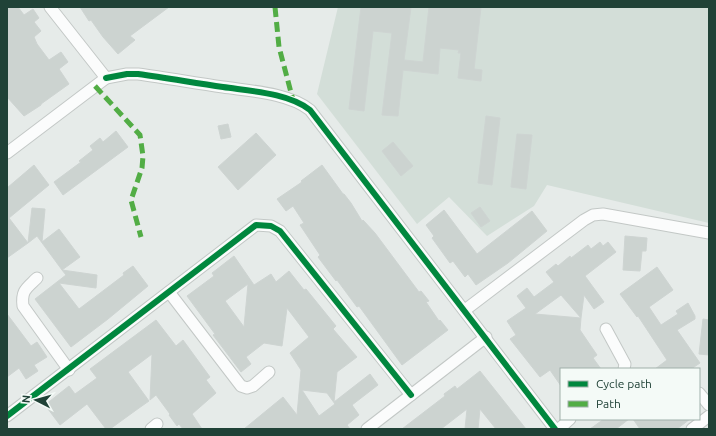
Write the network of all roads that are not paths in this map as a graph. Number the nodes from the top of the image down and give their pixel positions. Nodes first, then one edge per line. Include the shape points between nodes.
1 (50, 7) edge
2 (106, 78) junction
3 (9, 147) edge
4 (709, 233) edge
5 (37, 278) dead end
6 (169, 292) junction
7 (465, 310) junction
8 (606, 329) dead end
9 (486, 337) junction
10 (624, 368) edge
11 (69, 370) junction
12 (269, 372) dead end
13 (411, 394) junction
14 (700, 394) edge
15 (709, 405) edge
16 (7, 416) edge
17 (709, 416) edge
18 (569, 420) edge
19 (367, 429) edge
20 (555, 429) edge
21 (558, 429) edge
22 (692, 429) edge

1 - 2 street
2 - 3 street
2 - 7 street via 138,74 260,93 304,105
4 - 7 street via 603,214 593,215
5 - 11 street via 23,291 23,306
6 - 11 street
6 - 12 street via 241,386 252,386
6 - 13 street via 256,225 271,226 280,231
7 - 9 street
8 - 10 street via 625,364
9 - 13 street
9 - 20 street
11 - 16 street
13 - 19 street
14 - 15 street
17 - 22 street
18 - 21 street

